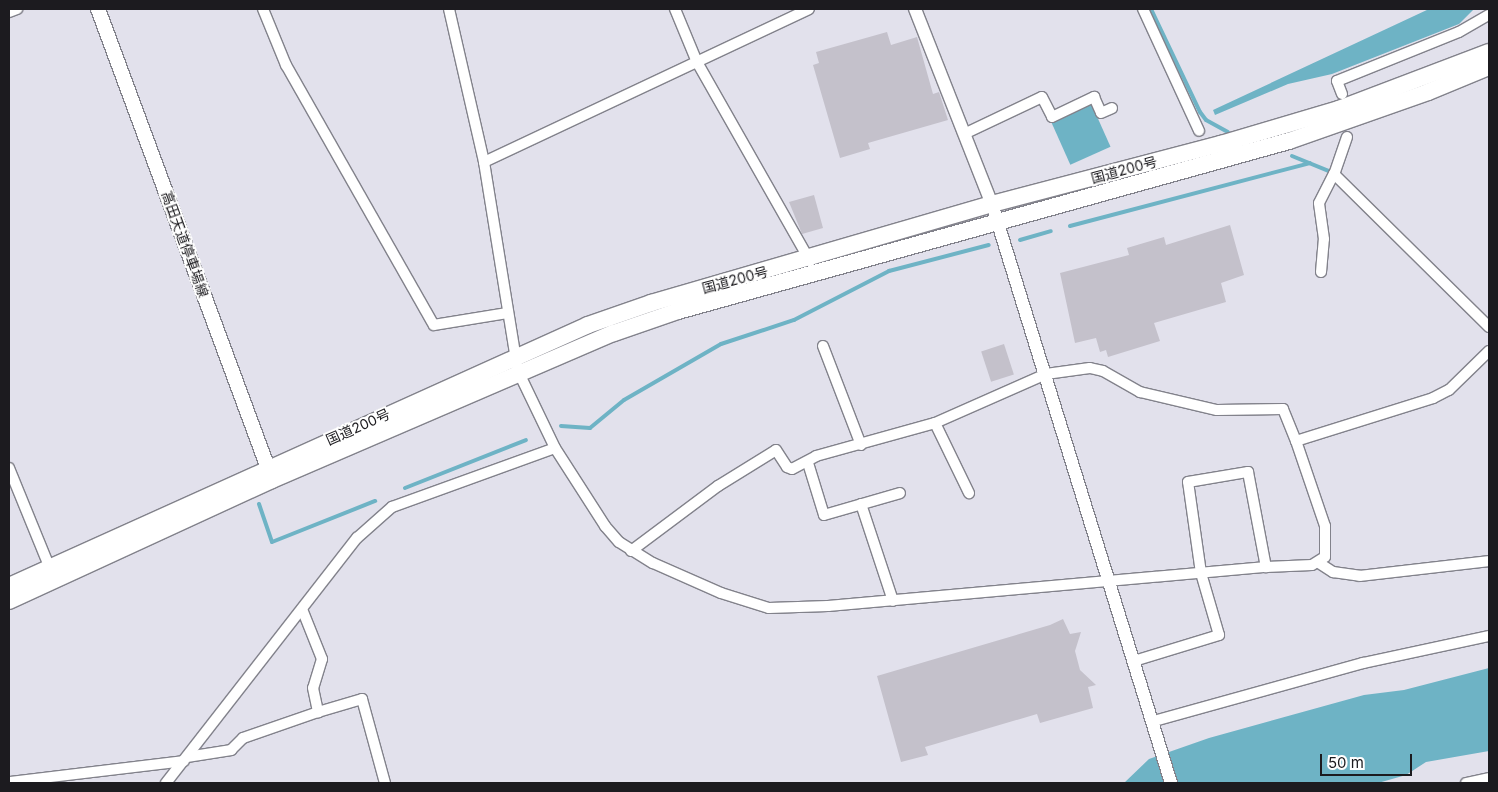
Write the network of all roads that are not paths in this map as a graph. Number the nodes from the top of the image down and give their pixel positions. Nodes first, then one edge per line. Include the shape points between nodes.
1 (17, 9) edge
2 (98, 9) edge
3 (263, 9) edge
4 (449, 9) edge
5 (675, 9) edge
6 (808, 9) edge
7 (915, 9) edge
8 (1143, 9) edge
9 (9, 12) edge
10 (1489, 15) edge
11 (1489, 52) edge
12 (698, 62) junction
13 (1489, 67) edge
14 (1342, 94) dead end
15 (1112, 108) dead end
16 (1199, 131) dead end
17 (964, 134) junction
18 (1347, 137) dead end
19 (484, 162) junction
20 (1334, 174) junction
21 (992, 204) junction
22 (997, 221) junction
23 (812, 266) junction
24 (1321, 272) dead end
25 (507, 313) junction
26 (1489, 327) edge
27 (823, 346) dead end
28 (1489, 351) edge
29 (517, 364) junction
30 (1046, 374) junction
31 (935, 423) junction
32 (1296, 441) junction
33 (861, 445) junction
34 (554, 448) junction
35 (808, 463) junction
36 (9, 468) edge
37 (269, 474) junction
38 (900, 493) dead end
39 (969, 493) dead end
40 (861, 504) junction
41 (631, 551) junction
42 (1489, 561) edge
43 (1320, 563) junction
44 (1266, 567) junction
45 (1202, 573) junction
46 (52, 574) junction
47 (1107, 583) junction
48 (9, 586) edge
49 (9, 601) edge
50 (893, 601) junction
51 (302, 609) junction
52 (1489, 636) edge
53 (1134, 661) junction
54 (318, 712) junction
55 (1155, 724) junction
56 (185, 759) junction
57 (1487, 779) edge
58 (9, 782) edge
59 (166, 783) edge
60 (385, 783) edge
61 (1171, 783) edge
62 (1466, 783) edge

1 - 9 street
2 - 37 main road, 高田天道停車場線
3 - 25 street via 286,65 434,326
4 - 19 street
5 - 12 street
6 - 12 street
7 - 17 street
8 - 16 street
10 - 14 street via 1459,32 1338,81
11 - 21 highway, 国道200号 via 1340,109
12 - 19 street
12 - 23 street
13 - 22 highway, 国道200号 via 1289,141
15 - 17 street via 1102,113 1094,97 1052,117 1042,97
17 - 21 street
18 - 20 street
19 - 25 street via 507,290
20 - 24 street via 1319,203 1324,239
20 - 26 street
21 - 22 street
21 - 23 highway, 国道200号
22 - 23 highway, 国道200号
22 - 30 street
23 - 29 highway, 国道200号
25 - 29 street
27 - 33 street
28 - 32 street via 1449,390 1433,398
29 - 34 street
29 - 37 highway, 国道200号
30 - 31 street
30 - 32 street via 1090,368 1103,371 1140,392 1217,410 1283,409
30 - 47 street
31 - 33 street
31 - 39 street
32 - 43 street via 1325,526 1326,557
33 - 35 street via 816,456
34 - 41 street via 605,526
34 - 51 street via 392,507 356,538
35 - 40 street via 824,515
35 - 41 street via 792,469 787,467 776,450 718,486
36 - 46 street
37 - 46 highway, 国道200号
38 - 40 street
40 - 50 street
41 - 50 street via 721,593 768,608
42 - 43 street via 1360,576 1333,572
43 - 44 street
44 - 45 street
44 - 45 street via 1248,472 1188,482
45 - 47 street
45 - 53 street via 1219,635
46 - 48 highway, 国道200号
46 - 49 highway, 国道200号
47 - 50 street
47 - 53 street
51 - 54 street via 322,659 313,688
51 - 56 street
52 - 55 street via 1363,663
53 - 55 street
54 - 56 street via 243,738 231,750
54 - 60 street via 362,700
55 - 61 street
56 - 58 street
56 - 59 street
57 - 62 street

